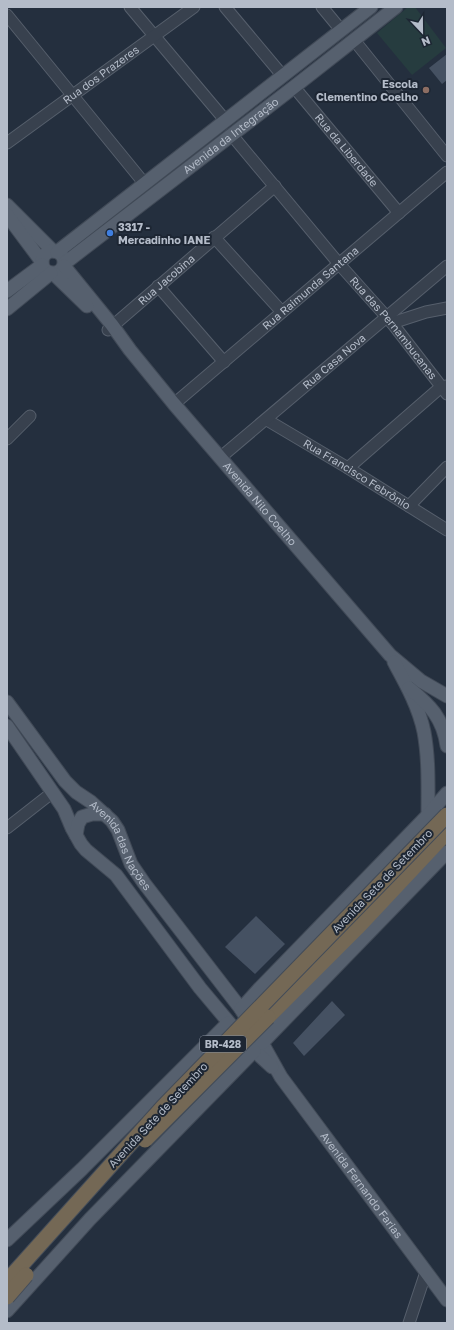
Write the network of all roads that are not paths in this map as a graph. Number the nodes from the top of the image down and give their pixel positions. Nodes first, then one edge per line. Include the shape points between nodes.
1 (130, 7) edge
2 (194, 7) edge
3 (225, 7) edge
4 (322, 7) edge
5 (371, 7) edge
6 (396, 7) edge
7 (7, 15) edge
8 (341, 30) junction
9 (153, 37) junction
10 (354, 40) junction
11 (282, 76) junction
12 (294, 87) junction
13 (72, 96) junction
14 (224, 120) junction
15 (231, 134) junction
16 (7, 143) edge
17 (447, 156) edge
18 (447, 172) edge
19 (144, 183) junction
20 (274, 186) junction
21 (7, 205) edge
22 (399, 213) junction
23 (7, 215) edge
24 (214, 237) junction
25 (55, 251) junction
26 (340, 264) junction
27 (447, 266) edge
28 (53, 267) junction
29 (158, 286) junction
30 (7, 291) edge
31 (447, 308) edge
32 (7, 309) edge
33 (282, 312) junction
34 (390, 320) junction
35 (110, 327) junction
36 (224, 362) junction
37 (445, 389) edge
38 (174, 404) junction
39 (30, 416) dead end
40 (267, 420) junction
41 (7, 439) edge
42 (221, 458) junction
43 (447, 467) edge
44 (348, 468) junction
45 (409, 506) junction
46 (447, 530) edge
47 (390, 655) junction
48 (408, 687) junction
49 (447, 696) edge
50 (7, 702) edge
51 (444, 728) edge
52 (9, 732) edge
53 (447, 746) edge
54 (53, 792) junction
55 (447, 793) edge
56 (105, 814) junction
57 (428, 814) junction
58 (447, 815) edge
59 (7, 828) edge
60 (447, 832) edge
61 (76, 835) junction
62 (447, 852) edge
63 (259, 989) junction
64 (230, 994) junction
65 (241, 1009) junction
66 (228, 1022) junction
67 (258, 1047) junction
68 (7, 1240) edge
69 (426, 1272) junction
70 (7, 1281) edge
71 (7, 1297) edge
72 (447, 1300) edge
73 (7, 1311) edge
74 (409, 1323) edge

1 - 9 street
2 - 9 street, Rua dos Prazeres
3 - 11 street
4 - 8 street
5 - 8 main road, Avenida da Integração
6 - 10 main road, Avenida da Integração
7 - 13 street
8 - 11 main road, Avenida da Integração
9 - 13 street, Rua dos Prazeres
9 - 14 street
10 - 12 main road, Avenida da Integração
10 - 17 street
11 - 14 main road, Avenida da Integração
12 - 15 main road, Avenida da Integração
12 - 22 street, Rua da Liberdade
13 - 16 street, Rua dos Prazeres
13 - 19 street
14 - 19 main road, Avenida da Integração
15 - 20 street, Rua das Pernambucanas
15 - 28 main road, Avenida da Integração
18 - 22 street, Rua Raimunda Santana
19 - 25 main road, Avenida da Integração
20 - 24 street, Rua Jacobina
20 - 26 street, Rua das Pernambucanas
21 - 25 main road
22 - 26 street, Rua Raimunda Santana
23 - 28 main road
24 - 29 street, Rua Jacobina
24 - 33 street
25 - 28 main road via 63,256
25 - 28 main road, Avenida da Integração via 45,254
26 - 33 street, Rua Raimunda Santana
26 - 34 street, Rua das Pernambucanas
27 - 34 street, Rua Casa Nova
28 - 30 main road, Avenida da Integração
28 - 32 main road, Avenida da Integração
28 - 35 main road, Avenida Nilo Coelho
29 - 35 street, Rua Jacobina
29 - 36 street
31 - 34 street
33 - 36 street, Rua Raimunda Santana
34 - 37 street, Rua das Pernambucanas
34 - 40 street, Rua Casa Nova
35 - 38 main road, Avenida Nilo Coelho
36 - 38 street, Rua Raimunda Santana
37 - 44 street
38 - 42 main road, Avenida Nilo Coelho
39 - 41 street
40 - 42 street, Rua Casa Nova
40 - 44 street, Rua Francisco Febrônio
42 - 47 main road, Avenida Nilo Coelho
43 - 45 street
44 - 45 street, Rua Francisco Febrônio
45 - 46 street, Rua Francisco Febrônio
47 - 48 main road
47 - 49 main road via 421,681
48 - 51 main road via 427,703
48 - 57 main road via 424,732 429,779
50 - 56 main road, Avenida das Nações via 66,781
51 - 53 main road
52 - 54 main road, Avenida das Nações
54 - 59 street
54 - 61 main road, Avenida das Nações via 64,808
55 - 57 main road, Avenida Sete de Setembro
56 - 61 main road via 82,817
56 - 64 main road, Avenida das Nações via 118,830 131,864 144,883
57 - 63 main road, Avenida Sete de Setembro
58 - 70 highway, Avenida Sete de Setembro / BR-428, bridge via 163,1107
60 - 71 highway, Avenida Sete de Setembro / BR-428, bridge via 357,928 115,1170
61 - 66 main road, Avenida das Nações via 86,850 116,875
62 - 67 main road, Avenida Sete de Setembro
63 - 64 main road via 245,995
63 - 65 main road, Avenida Sete de Setembro
64 - 65 main road, Avenida das Nações
65 - 67 main road, Avenida das Nações
66 - 67 main road, Avenida das Nações
66 - 68 main road, Avenida Sete de Setembro via 82,1169
67 - 69 main road, Avenida Fernando Farias
67 - 73 main road, Avenida Sete de Setembro via 90,1219
69 - 72 main road, Avenida Fernando Farias
69 - 74 street

